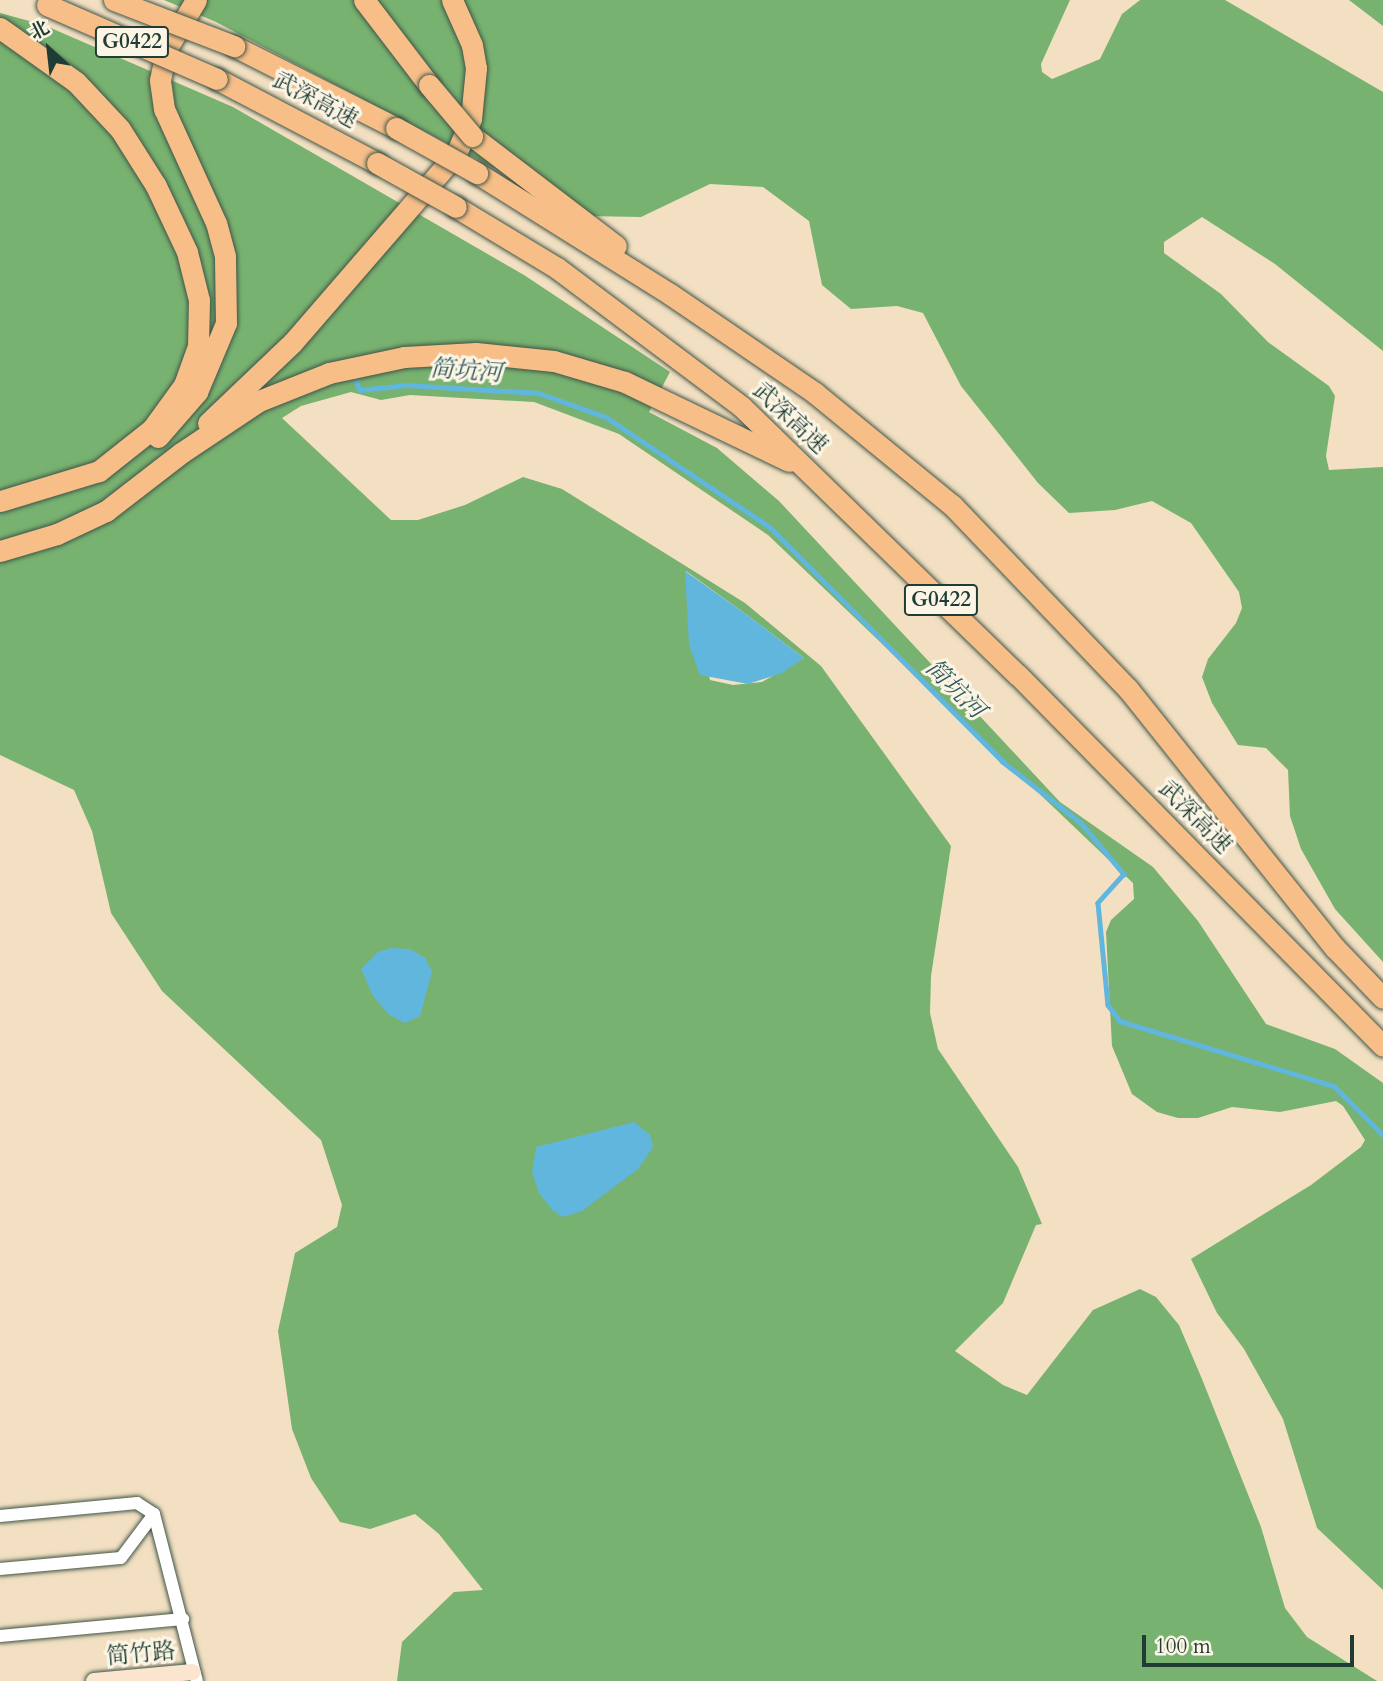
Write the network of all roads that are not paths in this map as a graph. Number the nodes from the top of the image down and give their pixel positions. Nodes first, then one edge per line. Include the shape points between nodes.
1 (114, 0) edge
2 (196, 0) edge
3 (364, 0) edge
4 (452, 0) edge
5 (41, 2) edge
6 (0, 28) edge
7 (670, 294) junction
8 (181, 453) junction
9 (99, 471) junction
10 (810, 472) junction
11 (0, 501) edge
12 (0, 551) edge
13 (1383, 998) edge
14 (1383, 1046) edge
15 (154, 1514) junction
16 (0, 1516) edge
17 (0, 1569) edge
18 (183, 1619) junction
19 (0, 1636) edge
20 (195, 1676) edge
21 (94, 1681) edge

1 - 7 highway, 武深高速 / G0422, bridge via 234,46 396,128
2 - 9 highway via 167,48 160,80 164,109 216,223 225,256 226,323 197,392 178,418 134,453
3 - 7 highway, bridge via 472,136 620,249
4 - 8 highway via 472,44 476,68 471,119 456,154 293,342
5 - 10 highway, 武深高速 / G0422, bridge via 217,79 377,163 557,268 741,407
6 - 9 highway via 76,82 120,129 156,186 187,252 199,300 198,346 184,385 152,429
7 - 13 highway, 武深高速 / G0422 via 826,402 952,505 996,548 1128,689 1335,948
8 - 10 highway via 259,401 329,373 404,357 476,353 554,361 625,382
8 - 12 highway via 106,511 57,534
9 - 11 highway
10 - 14 highway, 武深高速 / G0422
15 - 16 street via 137,1503
15 - 17 street via 121,1558
15 - 18 street
18 - 19 street
18 - 20 street
20 - 21 street, 简竹路

